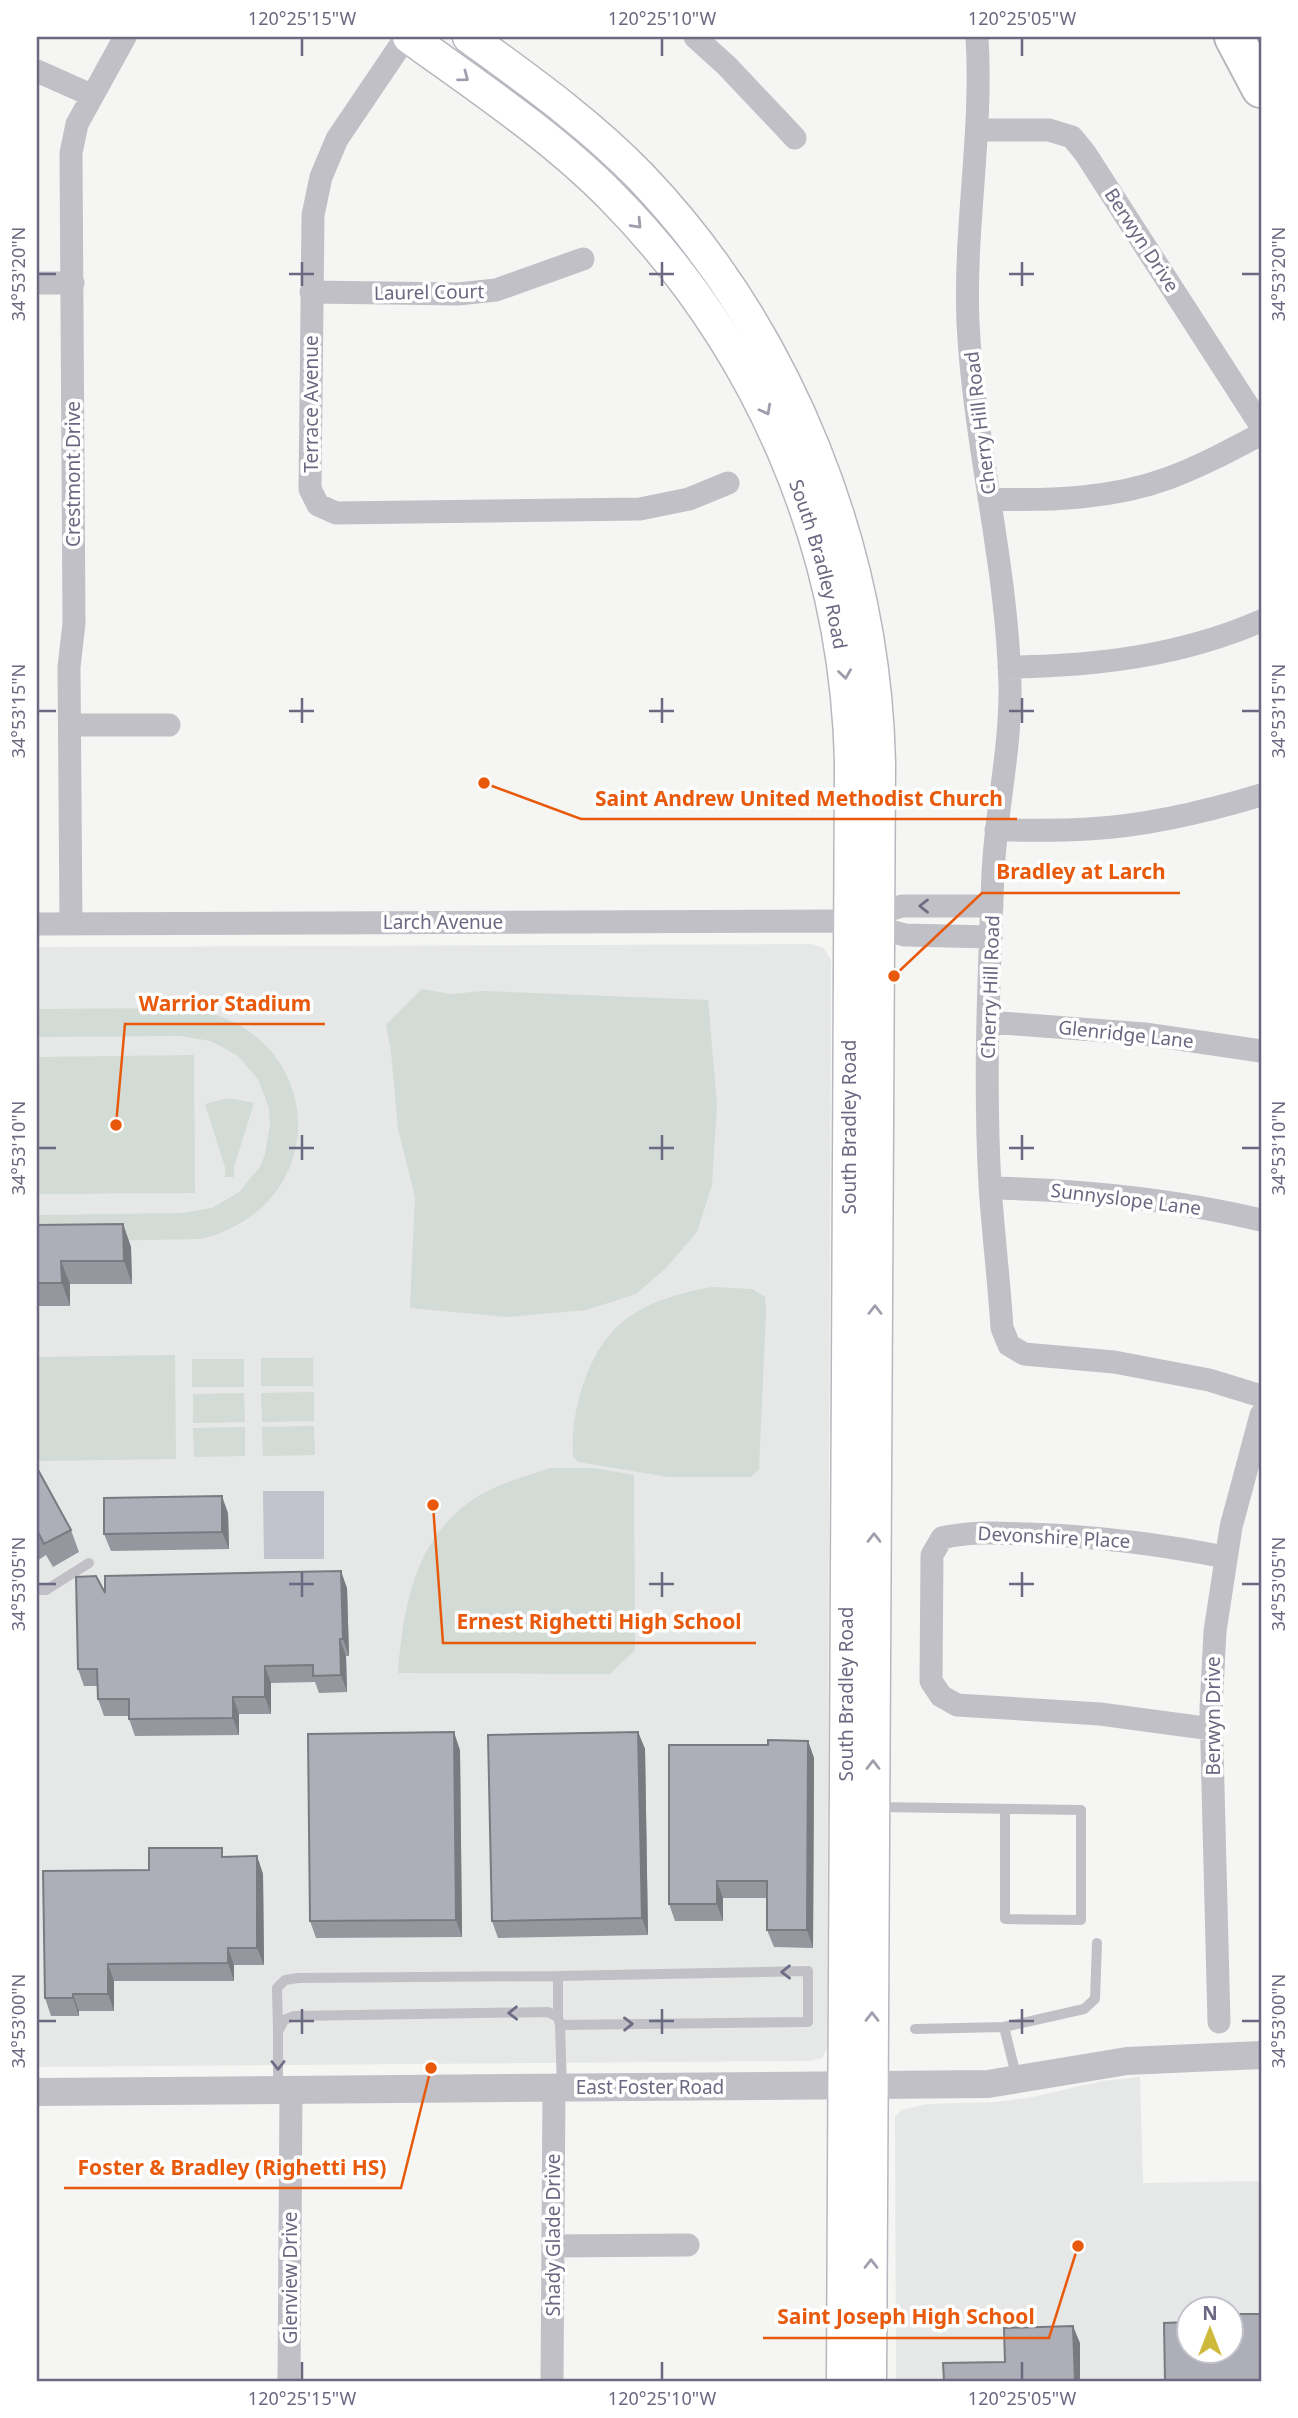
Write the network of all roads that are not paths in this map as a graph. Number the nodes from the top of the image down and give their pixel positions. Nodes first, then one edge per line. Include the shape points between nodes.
1 (125, 37) edge
2 (407, 37) edge
3 (469, 37) edge
4 (695, 37) edge
5 (977, 37) edge
6 (1234, 37) edge
7 (37, 71) edge
8 (1261, 88) edge
9 (91, 95) junction
10 (978, 130) junction
11 (795, 138) dead end
12 (583, 259) dead end
13 (37, 283) edge
14 (73, 283) junction
15 (312, 292) junction
16 (1261, 426) edge
17 (1261, 434) edge
18 (727, 483) dead end
19 (989, 499) junction
20 (1261, 621) edge
21 (1009, 667) junction
22 (169, 724) dead end
23 (70, 725) junction
24 (1261, 795) edge
25 (996, 830) junction
26 (992, 906) junction
27 (868, 921) junction
28 (37, 924) edge
29 (71, 924) junction
30 (991, 937) junction
31 (989, 1022) junction
32 (1261, 1051) edge
33 (990, 1188) junction
34 (1261, 1220) edge
35 (1261, 1396) edge
36 (1261, 1415) edge
37 (1225, 1557) junction
38 (89, 1563) dead end
39 (37, 1590) edge
40 (1212, 1729) junction
41 (873, 1807) junction
42 (1005, 1809) junction
43 (1097, 1942) dead end
44 (558, 1976) junction
45 (559, 2021) junction
46 (1219, 2021) dead end
47 (1004, 2027) junction
48 (915, 2029) dead end
49 (278, 2032) junction
50 (1261, 2055) edge
51 (1017, 2079) junction
52 (858, 2085) junction
53 (558, 2088) junction
54 (284, 2090) junction
55 (37, 2092) edge
56 (688, 2245) dead end
57 (553, 2246) junction
58 (289, 2381) edge
59 (552, 2381) edge
60 (843, 2381) edge
61 (870, 2381) edge

1 - 9 street, Crestmont Drive
2 - 15 street, Terrace Avenue via 337,139 321,177 313,215
2 -> 27 main road, South Bradley Road via 553,144 611,195 709,314 774,426 811,519 840,636
3 - 27 main road, South Bradley Road via 582,123 687,229 757,334 799,415 837,513 867,635 878,722
4 - 11 street
5 - 10 street, Cherry Hill Road
6 - 8 highway
7 - 9 street
9 - 14 street, Crestmont Drive via 77,124 71,153
10 - 16 street, Berwyn Drive via 1049,130 1072,137
10 - 19 street, Cherry Hill Road via 968,238 968,324
12 - 15 street, Laurel Court via 496,290 458,294
13 - 14 street
14 - 23 street, Crestmont Drive
15 - 18 street, Terrace Avenue via 310,489 318,505 336,513 640,509 689,499
17 - 19 street via 1167,479 1117,492 1073,499
19 - 21 street, Cherry Hill Road
20 - 21 street via 1150,656 1094,664
21 - 25 street, Cherry Hill Road via 1009,721
22 - 23 street
23 - 29 street, Crestmont Drive
24 - 25 street via 1137,824
25 - 26 street, Cherry Hill Road
26 -> 27 street via 902,906
26 - 30 street, Cherry Hill Road
27 - 29 street, Larch Avenue
27 - 30 street via 905,935
41 -> 27 main road, South Bradley Road
27 - 52 main road, South Bradley Road
28 - 29 street, Larch Avenue
30 - 31 street, Cherry Hill Road
31 - 32 street, Glenridge Lane via 1145,1034
31 - 33 street, Cherry Hill Road
33 - 34 street, Sunnyslope Lane via 1115,1195
33 - 35 street, Cherry Hill Road via 1002,1328 1009,1345 1024,1354 1136,1366
36 - 37 street, Berwyn Drive
37 - 40 street, Berwyn Drive via 1214,1631
37 - 40 street, Devonshire Place via 1109,1538 965,1532 942,1538 932,1555 931,1681 941,1696 957,1705 1100,1714
38 - 39 lane via 46,1590
40 - 46 street, Berwyn Drive
41 - 42 lane
52 -> 41 main road, South Bradley Road
42 - 42 lane via 1081,1810 1081,1920 1005,1919
43 - 47 lane via 1095,1999 1084,2009
44 - 45 lane
45 -> 44 lane via 808,2022 808,1972
44 - 49 lane via 285,1980 276,1989
45 -> 49 lane via 548,2012 294,2015 284,2020
45 - 53 lane
47 - 48 lane
47 - 51 lane
49 -> 54 lane
50 - 51 street, East Foster Road via 1127,2060
51 - 52 street, East Foster Road via 988,2084
52 - 53 street, East Foster Road
52 - 60 main road, South Bradley Road
61 -> 52 main road, South Bradley Road
53 - 54 street, East Foster Road
53 - 57 street, Shady Glade Drive
54 - 55 street, East Foster Road
54 - 58 street, Glenview Drive
56 - 57 street
57 - 59 street, Shady Glade Drive

